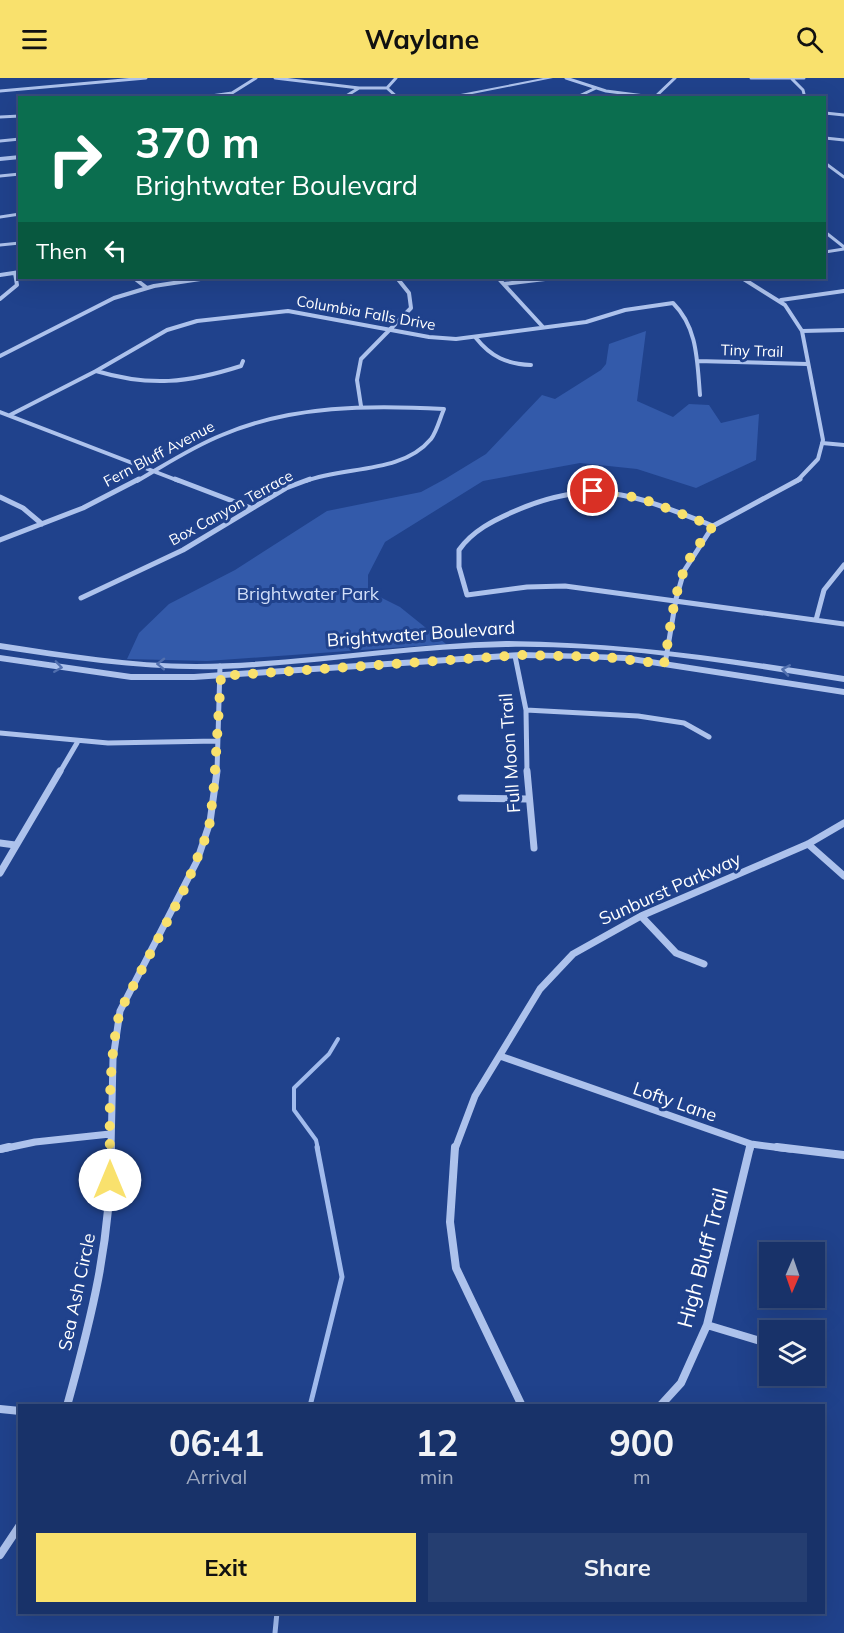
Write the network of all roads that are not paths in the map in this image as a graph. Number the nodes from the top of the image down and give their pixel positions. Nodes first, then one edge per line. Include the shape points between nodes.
1 (146, 78) edge
2 (256, 78) edge
3 (275, 78) edge
4 (396, 78) edge
5 (551, 78) edge
6 (566, 78) edge
7 (675, 78) edge
8 (752, 78) edge
9 (804, 78) edge
10 (792, 79) edge
11 (359, 88) junction
12 (387, 88) junction
13 (596, 88) junction
14 (0, 91) edge
15 (211, 96) edge
16 (346, 96) edge
17 (396, 96) edge
18 (453, 96) edge
19 (579, 96) edge
20 (648, 96) edge
21 (656, 96) edge
22 (804, 96) edge
23 (826, 113) edge
24 (844, 115) edge
25 (18, 116) edge
26 (0, 117) edge
27 (826, 138) edge
28 (18, 139) edge
29 (844, 140) edge
30 (0, 141) edge
31 (18, 157) edge
32 (0, 159) edge
33 (826, 165) edge
34 (18, 174) edge
35 (0, 176) edge
36 (844, 177) edge
37 (18, 214) edge
38 (0, 217) edge
39 (826, 233) edge
40 (18, 243) edge
41 (0, 245) edge
42 (844, 248) edge
43 (826, 252) edge
44 (17, 272) edge
45 (0, 275) edge
46 (135, 279) edge
47 (201, 279) edge
48 (398, 279) edge
49 (499, 279) edge
50 (545, 279) edge
51 (744, 279) edge
52 (504, 284) junction
53 (147, 288) junction
54 (844, 291) edge
55 (0, 299) edge
56 (781, 300) junction
57 (543, 327) junction
58 (390, 330) junction
59 (844, 330) edge
60 (802, 331) junction
61 (476, 338) junction
62 (0, 356) edge
63 (243, 361) dead end
64 (697, 361) junction
65 (807, 364) junction
66 (531, 365) dead end
67 (96, 371) junction
68 (700, 395) dead end
69 (361, 406) junction
70 (444, 409) joint
71 (0, 412) edge
72 (10, 415) junction
73 (822, 443) junction
74 (844, 445) edge
75 (152, 471) junction
76 (0, 497) edge
77 (251, 508) junction
78 (42, 524) junction
79 (713, 526) junction
80 (0, 540) edge
81 (844, 566) edge
82 (81, 598) dead end
83 (676, 599) junction
84 (816, 620) junction
85 (844, 624) edge
86 (0, 646) edge
87 (667, 651) junction
88 (515, 656) junction
89 (0, 658) edge
90 (664, 664) junction
91 (220, 671) junction
92 (844, 679) edge
93 (844, 692) edge
94 (526, 710) junction
95 (0, 733) edge
96 (710, 737) dead end
97 (218, 741) junction
98 (77, 743) junction
99 (461, 798) dead end
100 (528, 799) junction
101 (844, 823) edge
102 (0, 843) edge
103 (808, 844) junction
104 (15, 845) junction
105 (534, 848) dead end
106 (0, 873) edge
107 (844, 876) edge
108 (641, 916) junction
109 (704, 963) dead end
110 (501, 1056) junction
111 (110, 1134) junction
112 (752, 1144) junction
113 (0, 1149) edge
114 (844, 1155) edge
115 (707, 1325) junction
116 (759, 1341) edge
117 (68, 1404) edge
118 (521, 1404) edge
119 (662, 1404) edge
120 (0, 1409) edge
121 (18, 1411) edge
122 (18, 1528) edge
123 (0, 1555) edge

1 - 14 street
2 - 15 street via 232,93
3 - 11 street
4 - 12 street
5 - 18 street
6 - 13 street
7 - 21 street
8 - 10 street
9 - 10 street
10 - 22 street
11 - 12 street
11 - 16 street
12 - 17 street
13 - 19 street
13 - 20 street
23 - 24 street
25 - 26 street
27 - 29 street
28 - 30 street
31 - 32 street
33 - 36 street
34 - 35 street
37 - 38 street
39 - 42 street
40 - 41 street
42 - 43 street
44 - 45 street
44 - 55 street via 16,285
46 - 53 street
47 - 53 street
48 - 58 street via 409,292 412,303 409,313
49 - 52 street
50 - 52 street
51 - 56 street
52 - 57 street
53 - 62 street via 94,306
54 - 56 street
56 - 60 street via 795,315
57 - 61 street, Columbia Falls Drive
57 - 64 street, Columbia Falls Drive via 673,303 692,324
58 - 61 street, Columbia Falls Drive via 434,338
58 - 67 street, Columbia Falls Drive via 288,311 208,319 167,330
58 - 69 street via 359,361
59 - 60 street
60 - 65 street
61 - 66 street via 499,360
63 - 67 street via 241,366 176,384 130,382
64 - 65 street, Tiny Trail
64 - 68 street, Columbia Falls Drive
65 - 73 street
67 - 72 street, Columbia Falls Drive
69 - 70 street, Fern Bluff Avenue
69 - 75 street, Fern Bluff Avenue via 315,410 247,426 194,447
70 - 77 street, Box Canyon Terrace via 432,438 413,454 389,463 299,482
71 - 72 street
72 - 75 street
73 - 74 street
73 - 79 street via 818,459 800,479
75 - 77 street
75 - 78 street, Fern Bluff Avenue via 78,511
76 - 78 street via 23,508
77 - 82 street, Box Canyon Terrace via 183,550
78 - 80 street, Fern Bluff Avenue
79 - 83 street via 692,555
79 - 83 street via 640,498 593,491 548,498 488,525 460,548 458,561 467,595 565,586
81 - 84 street via 834,573 821,594
83 - 84 street
83 - 87 street
84 - 85 street
91 -> 86 street, Brightwater Boulevard via 97,661
87 - 90 street
87 - 91 street, Brightwater Boulevard via 601,645 504,644
92 -> 87 street, Brightwater Boulevard
88 - 90 street, Brightwater Boulevard via 585,656
88 - 91 street, Brightwater Boulevard
88 - 94 street, Full Moon Trail
89 -> 91 street, Brightwater Boulevard via 131,677
90 - 93 street, Brightwater Boulevard
91 - 97 street, Sea Ash Circle
94 - 96 street via 638,716 684,723
94 - 100 street, Full Moon Trail
95 - 98 street
97 - 98 street
97 - 111 street, Sea Ash Circle via 205,839 186,886 120,1011 115,1031
98 - 104 street
99 - 100 street
100 - 105 street, Full Moon Trail
101 - 103 street, Sunburst Parkway
102 - 104 street
103 - 107 street
103 - 108 street, Sunburst Parkway
104 - 106 street
108 - 109 street via 677,956
108 - 110 street, Sunburst Parkway via 596,939 553,973
110 - 112 street, Lofty Lane
110 - 118 street, Sunburst Parkway via 474,1096 456,1142 450,1221 456,1268
111 - 113 street
111 - 117 street, Sea Ash Circle via 110,1204 105,1246
112 - 114 street, Lofty Lane
112 - 115 street, High Bluff Trail
115 - 116 street
115 - 119 street, High Bluff Trail via 681,1383
120 - 121 street
122 - 123 street

